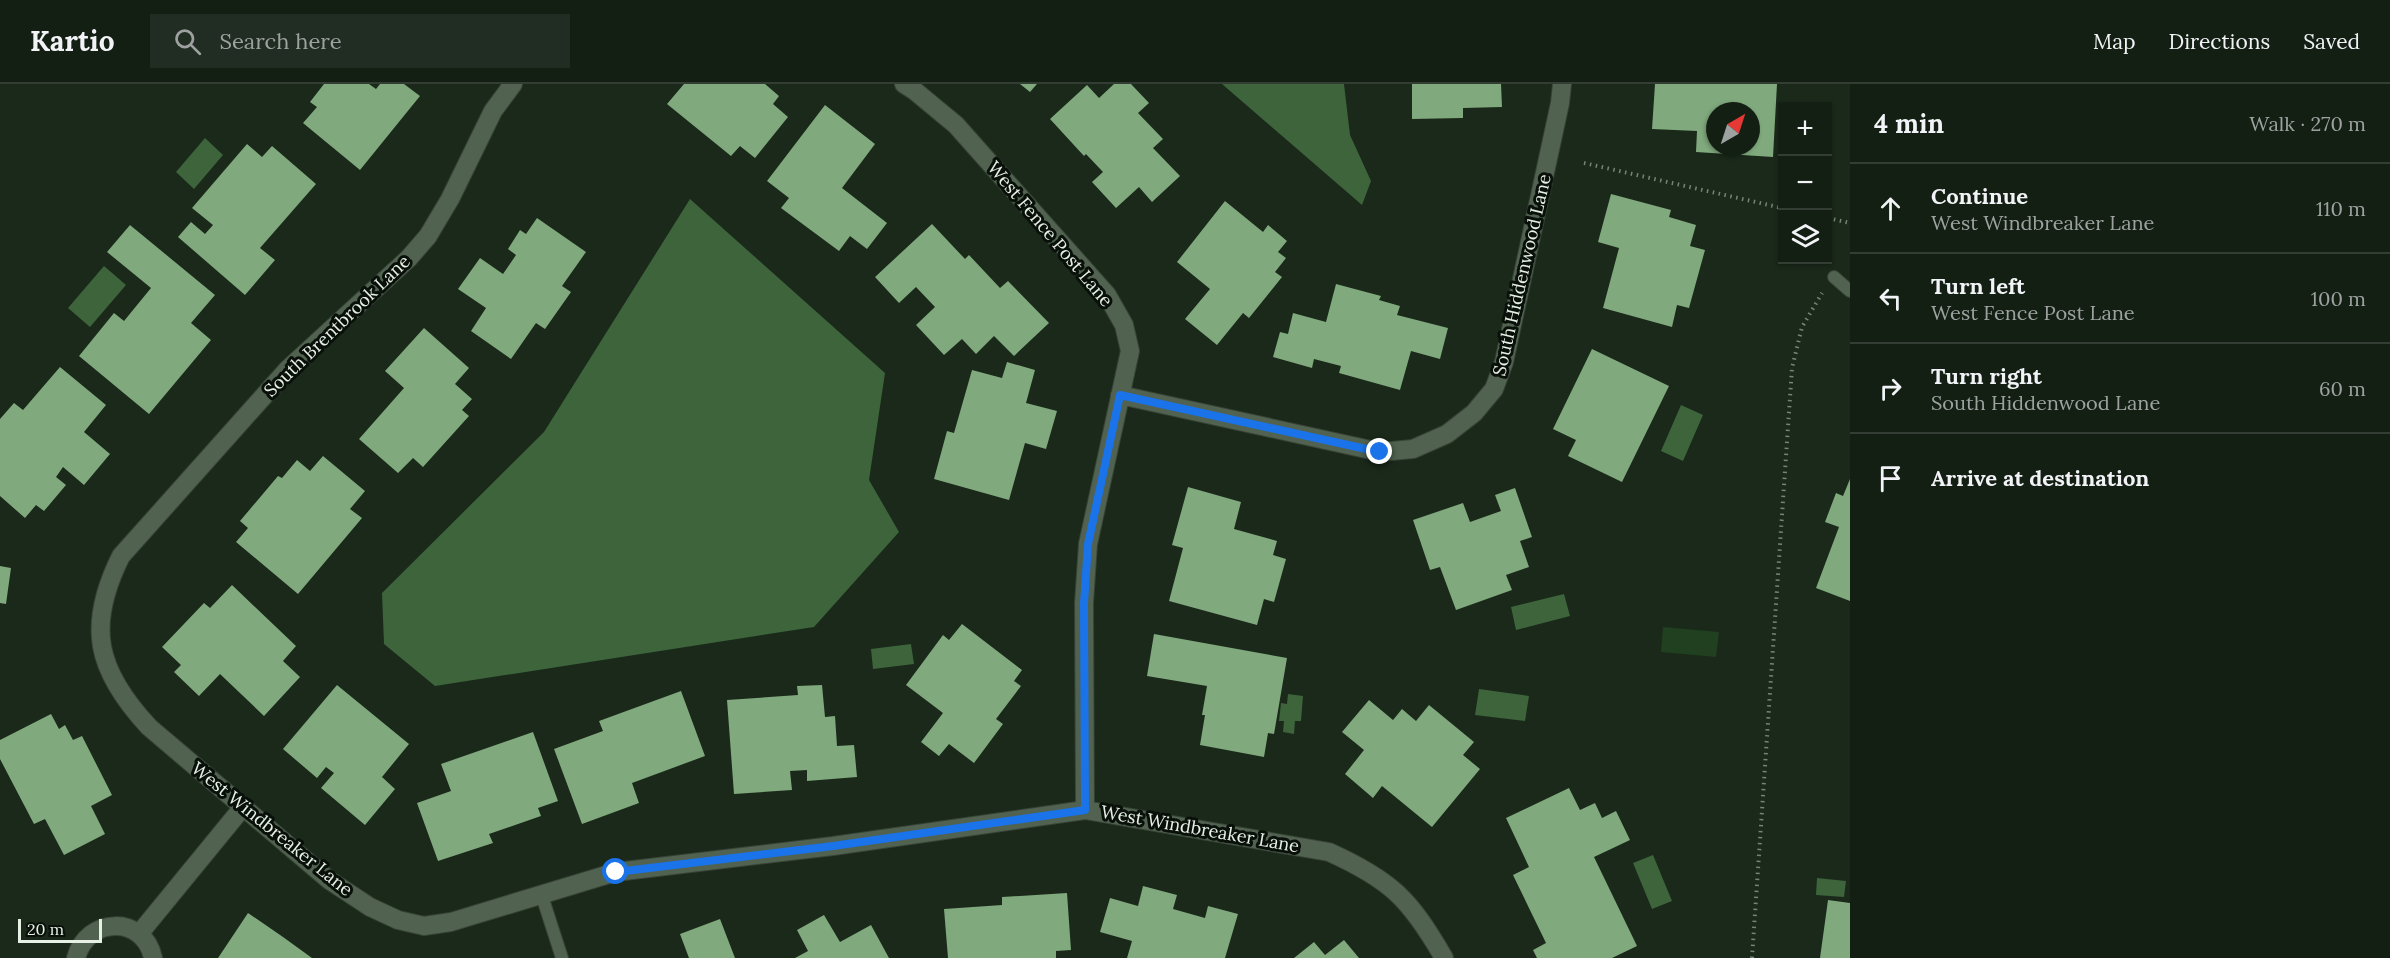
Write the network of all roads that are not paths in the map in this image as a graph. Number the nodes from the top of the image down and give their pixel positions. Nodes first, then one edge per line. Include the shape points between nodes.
1 (513, 84) edge
2 (904, 84) edge
3 (1562, 84) edge
4 (1834, 277) road end
5 (1850, 291) edge
6 (1120, 395) junction
7 (102, 646) joint
8 (243, 807) junction
9 (1085, 810) junction
10 (541, 893) junction
11 (139, 934) junction
12 (76, 958) edge
13 (153, 958) edge
14 (562, 958) edge
15 (1444, 958) edge

1 - 7 street, South Brentbrook Lane via 493,111 428,236 288,369 121,556 108,583 100,614
2 - 6 street, West Fence Post Lane via 956,124 1107,295 1124,326 1130,351
3 - 6 street, South Hiddenwood Lane via 1504,362 1494,389 1474,413 1447,434 1413,448 1380,452
4 - 5 lane
6 - 9 street, West Fence Post Lane via 1088,544 1084,603
7 - 8 street, West Windbreaker Lane via 110,676 125,702
8 - 10 street, West Windbreaker Lane via 329,880 398,920 424,926 451,922
8 - 11 street
9 - 10 street, West Windbreaker Lane via 616,872
9 - 15 street, West Windbreaker Lane via 1329,852 1363,867 1397,891 1424,923
10 - 14 lane
11 - 12 street via 127,928 101,928 81,944
11 - 13 street

